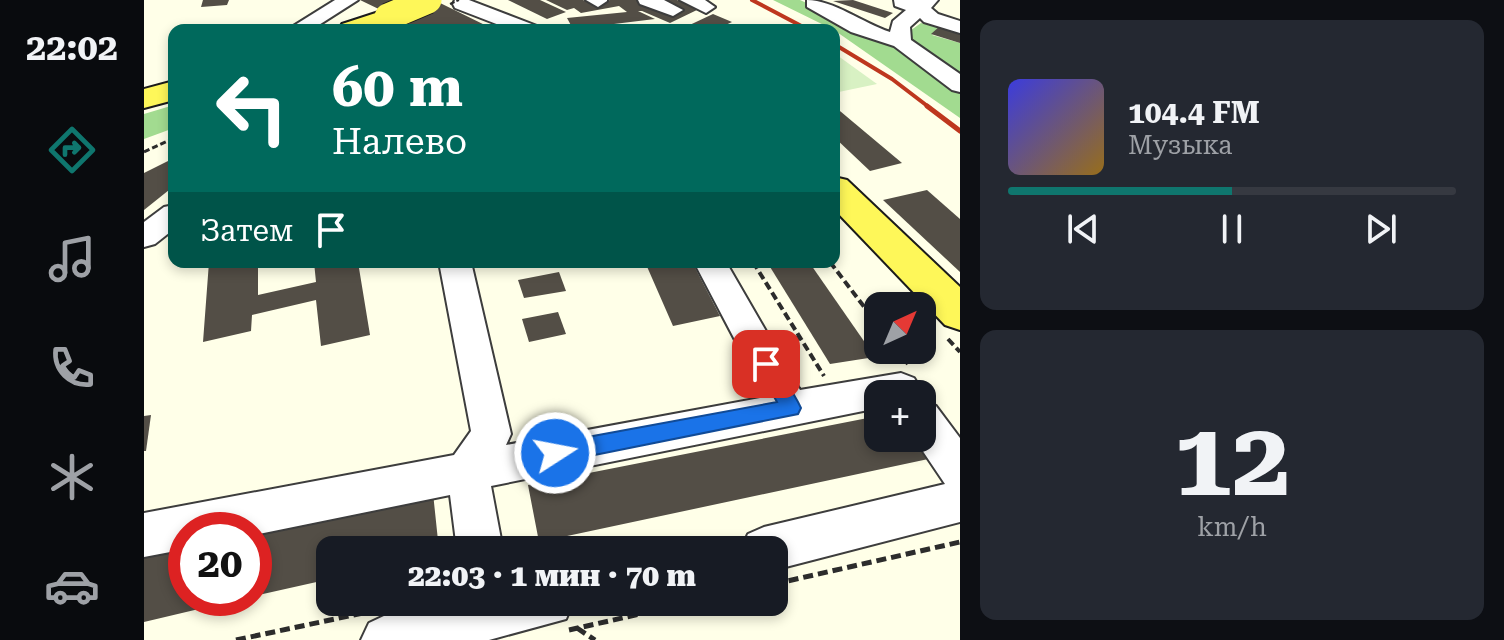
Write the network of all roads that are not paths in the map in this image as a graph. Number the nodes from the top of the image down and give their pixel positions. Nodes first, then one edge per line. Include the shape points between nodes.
1 (349, 0) edge
2 (428, 0) edge
3 (472, 0) edge
4 (647, 0) edge
5 (894, 0) edge
6 (814, 3) dead end
7 (925, 4) edge
8 (689, 6) edge
9 (379, 23) edge
10 (307, 24) edge
11 (514, 24) edge
12 (960, 27) edge
13 (901, 42) junction
14 (960, 85) edge
15 (168, 92) edge
16 (144, 99) edge
17 (840, 194) edge
18 (168, 219) edge
19 (144, 237) edge
20 (456, 268) edge
21 (713, 268) edge
22 (960, 313) edge
23 (864, 395) edge
24 (790, 408) junction
25 (936, 438) edge
26 (467, 470) junction
27 (960, 471) edge
28 (960, 501) edge
29 (144, 535) edge
30 (478, 536) edge
31 (788, 544) edge
32 (441, 616) edge
33 (539, 616) edge
34 (564, 620) edge
35 (379, 626) edge

1 - 10 street
2 - 9 main road, bridge
3 - 11 street via 462,4
4 - 8 street
5 - 7 street
6 - 13 street via 858,28
7 - 12 street via 931,18
7 - 13 street via 900,25
13 - 14 street
15 - 16 main road
17 - 22 main road
18 - 19 street
20 - 26 street via 491,434
21 - 24 street
23 - 24 street
24 - 26 street
25 - 27 street
26 - 29 street
26 - 30 street
28 - 31 street
32 - 35 street
33 - 34 street

